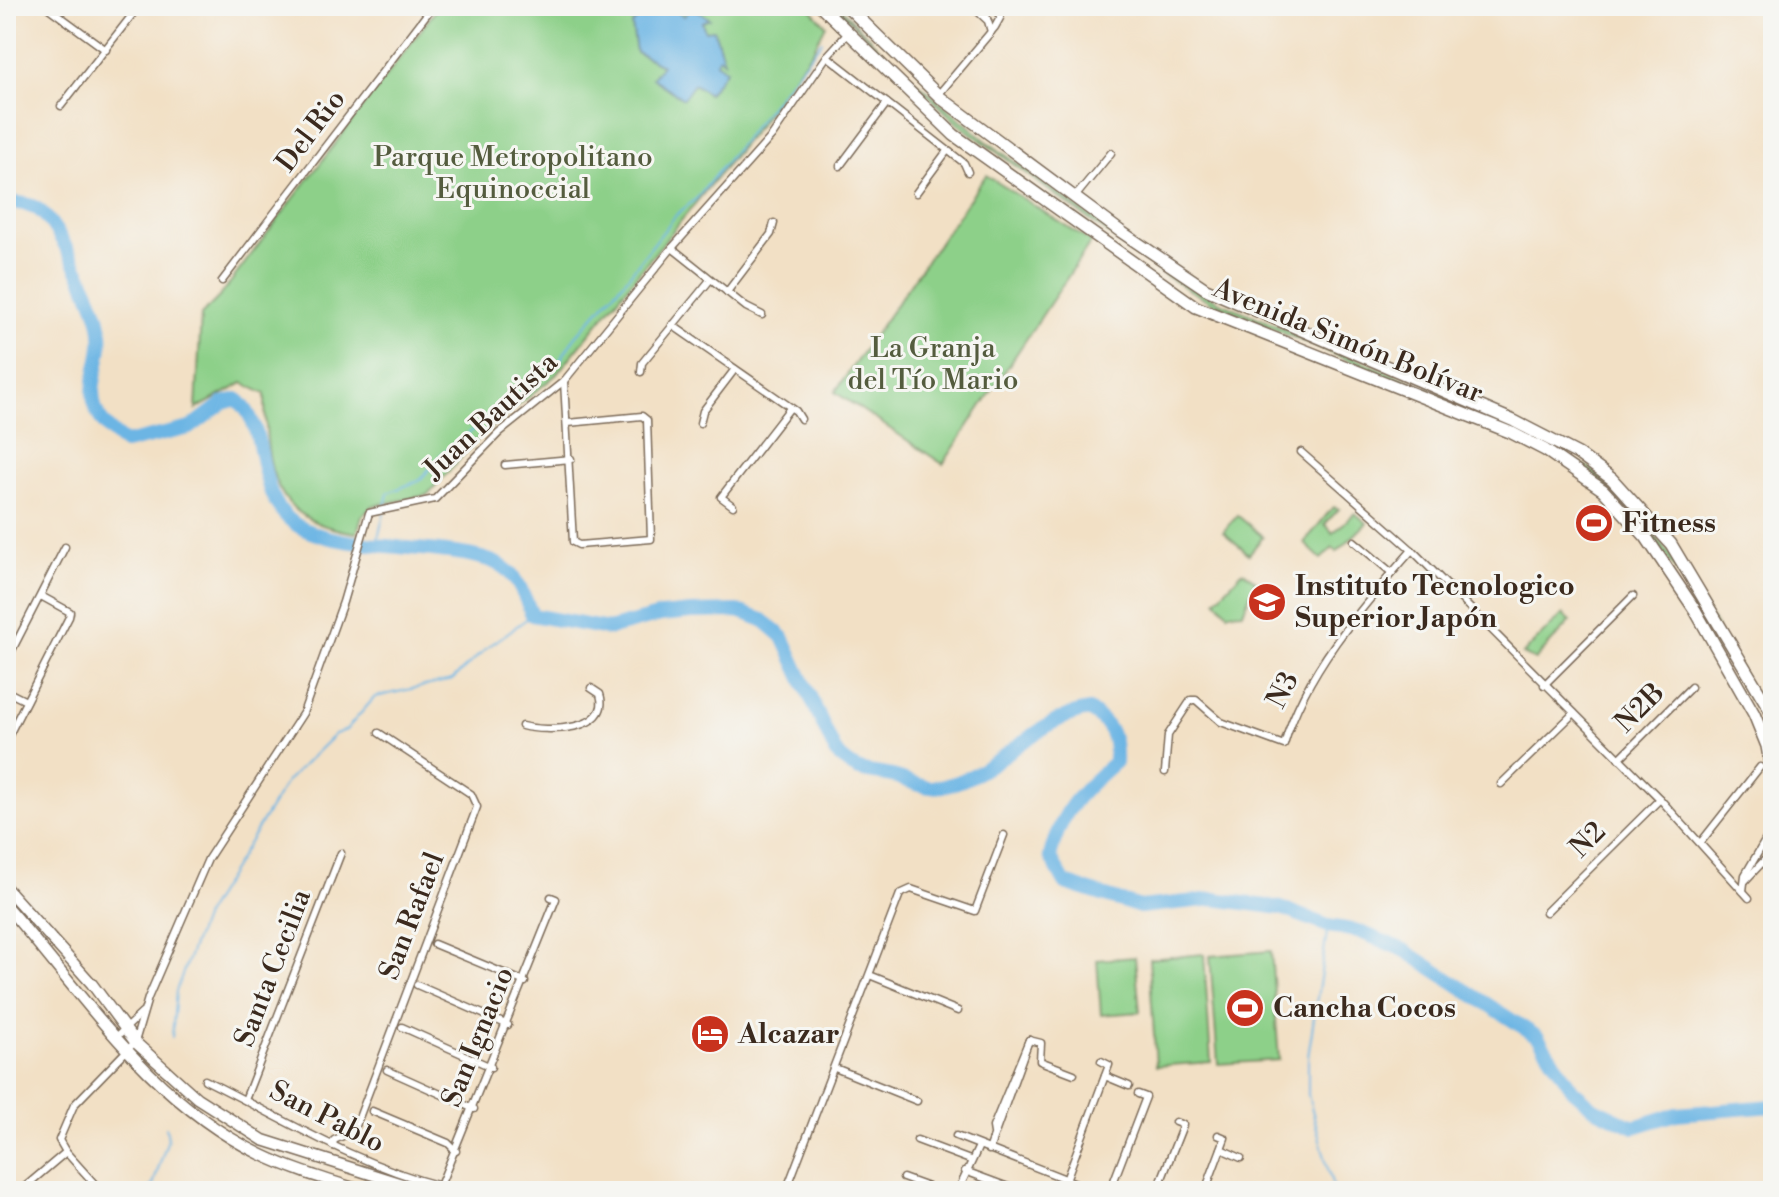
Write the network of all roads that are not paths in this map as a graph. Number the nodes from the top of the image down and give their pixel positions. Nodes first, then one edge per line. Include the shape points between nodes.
1 (46, 6) edge
2 (139, 6) edge
3 (433, 6) edge
4 (821, 6) edge
5 (847, 6) edge
6 (972, 6) edge
7 (982, 6) edge
8 (1000, 6) edge
9 (988, 21) junction
10 (991, 32) junction
11 (848, 33) junction
12 (106, 50) junction
13 (827, 56) junction
14 (938, 95) junction
15 (887, 103) junction
16 (61, 106) dead end
17 (947, 151) junction
18 (1111, 153) dead end
19 (840, 166) dead end
20 (968, 172) dead end
21 (916, 193) dead end
22 (1075, 197) junction
23 (774, 223) dead end
24 (672, 248) junction
25 (710, 280) junction
26 (222, 281) dead end
27 (727, 292) junction
28 (762, 315) dead end
29 (672, 325) junction
30 (735, 369) junction
31 (641, 372) dead end
32 (564, 381) junction
33 (790, 408) junction
34 (801, 419) dead end
35 (568, 423) junction
36 (700, 423) dead end
37 (1301, 452) dead end
38 (571, 459) junction
39 (505, 465) dead end
40 (733, 506) dead end
41 (1354, 541) dead end
42 (65, 547) dead end
43 (1412, 550) junction
44 (1392, 573) junction
45 (41, 596) junction
46 (1633, 596) dead end
47 (6, 662) edge
48 (1752, 677) junction
49 (1544, 685) junction
50 (1691, 687) dead end
51 (591, 688) dead end
52 (6, 691) edge
53 (26, 701) junction
54 (1773, 706) edge
55 (1574, 713) junction
56 (1773, 715) edge
57 (522, 726) dead end
58 (379, 733) dead end
59 (6, 741) edge
60 (1619, 759) junction
61 (1760, 767) dead end
62 (1165, 772) dead end
63 (1773, 780) edge
64 (1501, 784) dead end
65 (1660, 799) junction
66 (1773, 827) edge
67 (1004, 835) dead end
68 (1701, 842) junction
69 (1773, 851) edge
70 (341, 853) dead end
71 (1742, 884) junction
72 (6, 888) edge
73 (554, 898) dead end
74 (6, 906) edge
75 (1546, 912) dead end
76 (434, 944) dead end
77 (872, 976) junction
78 (525, 982) junction
79 (417, 985) dead end
80 (958, 1011) dead end
81 (142, 1013) junction
82 (508, 1025) junction
83 (402, 1027) dead end
84 (125, 1029) junction
85 (115, 1038) junction
86 (135, 1042) junction
87 (128, 1053) junction
88 (1101, 1061) dead end
89 (491, 1067) junction
90 (835, 1068) junction
91 (387, 1070) dead end
92 (1074, 1074) dead end
93 (1105, 1076) junction
94 (205, 1080) dead end
95 (1129, 1086) dead end
96 (1138, 1094) dead end
97 (245, 1100) junction
98 (917, 1101) dead end
99 (474, 1109) junction
100 (372, 1111) dead end
101 (1175, 1122) dead end
102 (1218, 1135) dead end
103 (956, 1136) dead end
104 (917, 1140) dead end
105 (333, 1146) junction
106 (979, 1146) junction
107 (1221, 1149) junction
108 (989, 1150) junction
109 (456, 1151) junction
110 (66, 1152) junction
111 (1241, 1158) dead end
112 (970, 1160) junction
113 (965, 1171) junction
114 (903, 1178) dead end
115 (1066, 1180) junction
116 (387, 1181) edge
117 (440, 1189) edge
118 (1658, 1190) edge
119 (20, 1191) edge
120 (101, 1191) edge
121 (363, 1191) edge
122 (424, 1191) edge
123 (786, 1191) edge
124 (939, 1191) edge
125 (958, 1191) edge
126 (1019, 1191) edge
127 (1096, 1191) edge
128 (1110, 1191) edge
129 (1157, 1191) edge
130 (1205, 1191) edge
131 (1648, 1191) edge

1 - 12 street
2 - 12 street
3 - 26 street, Del Rio
4 - 11 highway, Avenida Simón Bolívar
5 - 14 highway, Avenida Simón Bolívar
6 - 9 street
7 - 9 street
8 - 10 street
9 - 10 street
10 - 14 street
11 - 13 street, Juan Bautista
11 - 63 highway, Avenida Simón Bolívar via 954,135 1196,307 1512,433 1603,490 1646,537 1695,610 1761,730
12 - 16 street
13 - 15 street
13 - 24 street, Juan Bautista via 772,136
14 - 22 highway, Avenida Simón Bolívar
15 - 17 street
15 - 19 street
17 - 20 street
17 - 21 street
18 - 22 street
22 - 48 highway, Avenida Simón Bolívar via 1206,289 1514,421 1597,467 1671,544
23 - 27 street
24 - 25 street
24 - 32 street, Juan Bautista
25 - 27 street
25 - 29 street
27 - 28 street
29 - 30 street
29 - 31 street via 642,363
30 - 33 street
30 - 36 street via 703,411
32 - 35 street
32 - 81 street, Juan Bautista via 499,433 435,499 369,513 303,713 208,859
33 - 34 street
33 - 40 street via 721,497
35 - 38 street
35 - 38 street via 642,416 647,420 651,539 576,544
37 - 43 street
38 - 39 street
41 - 44 street
42 - 45 street
43 - 44 street, N3
43 - 49 street
44 - 62 street, N3 via 1309,683 1284,745 1221,722 1191,700 1168,735
45 - 47 street
45 - 53 street via 70,612
46 - 49 street
48 - 54 street
48 - 56 highway, Avenida Simón Bolívar
49 - 55 street
50 - 60 street, N2B
51 - 57 street via 602,700 588,722 550,729
52 - 53 street
53 - 59 street
55 - 60 street
55 - 64 street
58 - 105 street, San Rafael via 471,794 477,807 354,1131 334,1140
60 - 65 street
61 - 68 street
65 - 68 street
65 - 75 street, N2
66 - 71 street
67 - 77 street via 975,911 911,889 902,891
68 - 71 street via 1746,895
69 - 71 street
70 - 97 street, Santa Cecilia
72 - 84 main road
73 - 78 street, San Ignacio
74 - 85 main road
76 - 78 street
77 - 80 street
77 - 90 street
78 - 82 street, San Ignacio
79 - 82 street
81 - 84 street, Juan Bautista
81 - 86 street, Juan Bautista
82 - 89 street, San Ignacio
83 - 89 street
84 - 85 street, Juan Bautista
84 - 86 main road
85 - 87 main road
86 - 87 street, Juan Bautista
86 - 116 main road via 197,1098 263,1140
87 - 110 street, Juan Bautista via 74,1105 59,1140
87 - 121 main road via 192,1112 259,1154
88 - 93 street via 1109,1065
89 - 99 street, San Ignacio
90 - 98 street
90 - 123 street
91 - 99 street
92 - 108 street via 1040,1061 1041,1043 1029,1040
93 - 95 street
93 - 115 street
94 - 97 street, San Pablo
96 - 128 street via 1146,1097
97 - 105 street, San Pablo
99 - 109 street, San Ignacio
100 - 109 street
101 - 129 street via 1183,1125
102 - 107 street via 1225,1138
103 - 106 street
104 - 112 street
105 - 116 street, San Pablo
106 - 108 street
106 - 112 street
107 - 111 street
107 - 130 street
108 - 115 street
109 - 117 street, San Ignacio
110 - 119 street
110 - 120 street
112 - 113 street
113 - 125 street
113 - 126 street
114 - 124 street
115 - 127 street
116 - 117 street, San Pablo
116 - 122 main road
118 - 131 street

